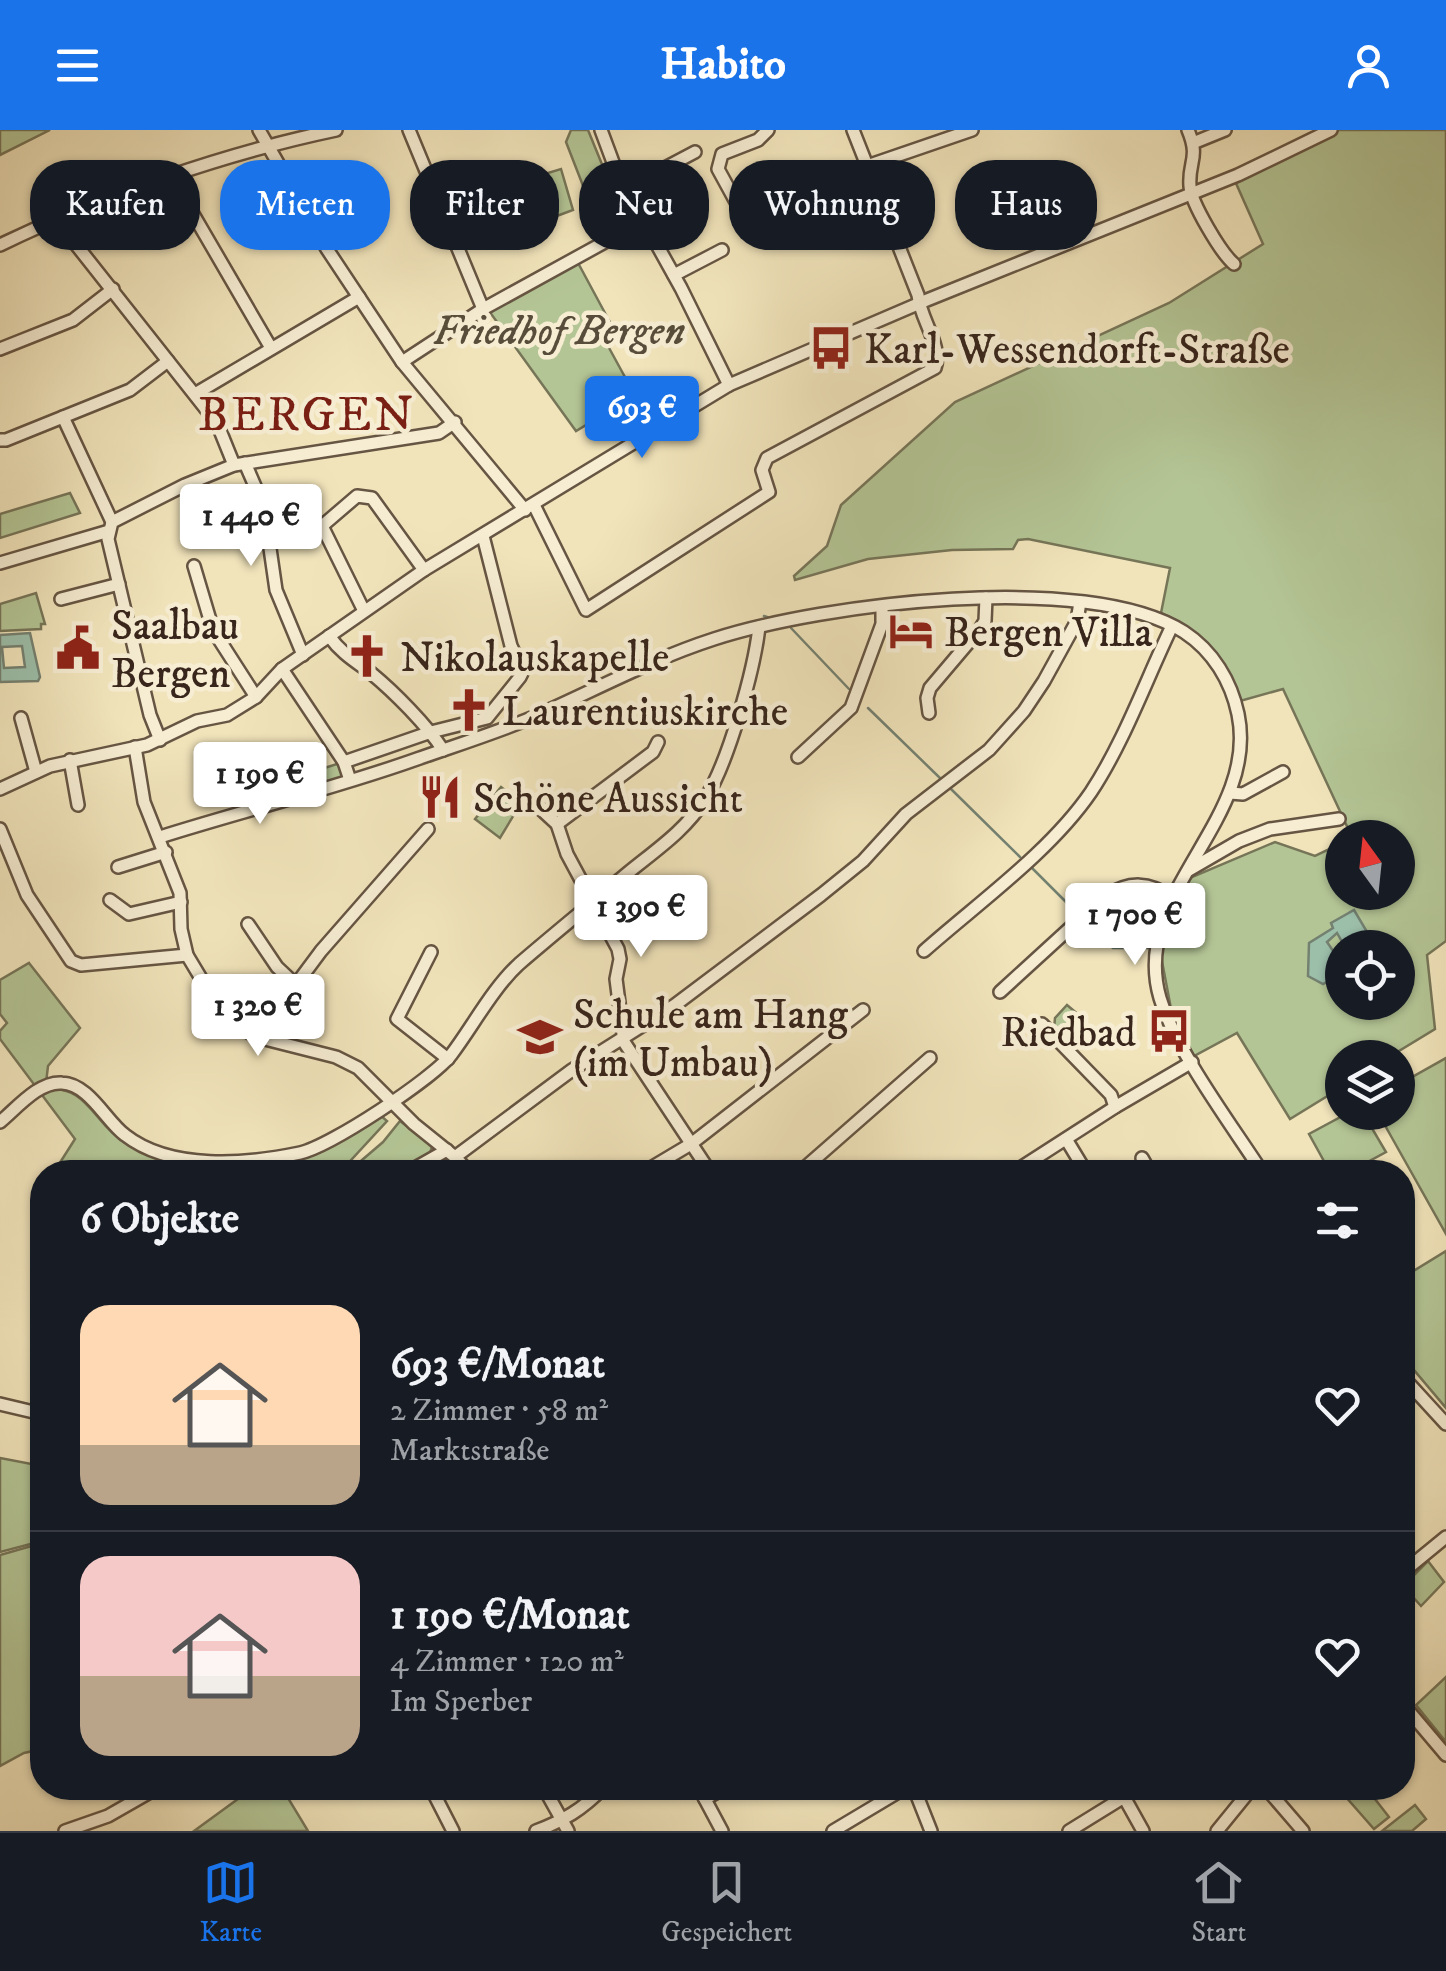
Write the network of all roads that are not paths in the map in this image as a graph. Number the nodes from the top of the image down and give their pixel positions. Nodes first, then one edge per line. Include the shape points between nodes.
1 (260, 130) edge
2 (336, 130) edge
3 (409, 130) edge
4 (601, 130) edge
5 (768, 130) edge
6 (853, 130) edge
7 (972, 130) edge
8 (1225, 130) edge
9 (1331, 130) edge
10 (1190, 136) edge
11 (268, 144) junction
12 (696, 152) dead end
13 (613, 160) edge
14 (681, 160) edge
15 (865, 160) edge
16 (895, 160) edge
17 (200, 168) edge
18 (729, 190) edge
19 (1192, 194) junction
20 (200, 226) edge
21 (30, 231) edge
22 (0, 246) edge
23 (80, 250) edge
24 (592, 250) edge
25 (659, 250) edge
26 (722, 250) dead end
27 (900, 250) edge
28 (1234, 264) dead end
29 (674, 275) junction
30 (112, 290) junction
31 (359, 297) junction
32 (919, 304) junction
33 (483, 309) junction
34 (271, 348) junction
35 (0, 349) edge
36 (168, 361) junction
37 (402, 362) junction
38 (729, 385) junction
39 (195, 394) junction
40 (63, 417) junction
41 (455, 422) junction
42 (0, 440) edge
43 (239, 464) junction
44 (530, 508) junction
45 (110, 526) junction
46 (483, 536) junction
47 (0, 563) edge
48 (194, 566) dead end
49 (424, 570) junction
50 (118, 584) junction
51 (986, 598) junction
52 (61, 599) dead end
53 (1080, 602) junction
54 (882, 607) junction
55 (364, 611) junction
56 (1172, 626) junction
57 (759, 627) junction
58 (330, 636) junction
59 (303, 654) junction
60 (282, 669) junction
61 (256, 697) junction
62 (928, 713) dead end
63 (21, 718) dead end
64 (432, 732) junction
65 (160, 740) junction
66 (658, 742) dead end
67 (135, 747) junction
68 (443, 750) junction
69 (798, 757) dead end
70 (70, 760) junction
71 (344, 762) junction
72 (36, 772) junction
73 (1283, 772) dead end
74 (350, 780) junction
75 (0, 789) edge
76 (1230, 793) junction
77 (531, 800) dead end
78 (78, 805) dead end
79 (1339, 819) dead end
80 (558, 824) junction
81 (428, 828) dead end
82 (0, 829) edge
83 (160, 836) junction
84 (166, 852) junction
85 (118, 867) dead end
86 (1188, 871) junction
87 (1174, 898) junction
88 (110, 900) dead end
89 (595, 900) junction
90 (181, 902) junction
91 (248, 924) dead end
92 (924, 951) dead end
93 (432, 952) dead end
94 (187, 955) junction
95 (295, 984) junction
96 (1000, 992) dead end
97 (863, 1010) dead end
98 (1042, 1024) dead end
99 (257, 1036) junction
100 (623, 1038) junction
101 (930, 1058) dead end
102 (448, 1059) junction
103 (1192, 1062) junction
104 (392, 1100) junction
105 (1115, 1107) junction
106 (0, 1122) edge
107 (1066, 1139) junction
108 (691, 1144) junction
109 (451, 1153) junction
110 (206, 1160) edge
111 (225, 1160) edge
112 (435, 1160) edge
113 (458, 1160) edge
114 (664, 1160) edge
115 (702, 1160) edge
116 (814, 1160) edge
117 (1033, 1160) edge
118 (1079, 1160) edge
119 (1254, 1160) edge
120 (1415, 1390) edge
121 (0, 1404) edge
122 (30, 1411) edge
123 (1446, 1424) edge
124 (1446, 1536) edge
125 (1415, 1562) edge
126 (1415, 1718) edge
127 (1446, 1755) edge
128 (136, 1800) edge
129 (437, 1800) edge
130 (551, 1800) edge
131 (592, 1800) edge
132 (706, 1800) edge
133 (885, 1800) edge
134 (919, 1800) edge
135 (1111, 1800) edge
136 (1126, 1800) edge
137 (1242, 1800) edge
138 (1277, 1800) edge
139 (565, 1826) edge
140 (65, 1831) edge
141 (453, 1831) edge
142 (536, 1831) edge
143 (722, 1831) edge
144 (833, 1831) edge
145 (931, 1831) edge
146 (1069, 1831) edge
147 (1143, 1831) edge
148 (1217, 1831) edge
149 (1304, 1831) edge

1 - 11 street
2 - 11 street
3 - 33 street
4 - 13 street
5 - 18 street via 722,154 718,170
6 - 15 street
7 - 16 street
8 - 10 street
9 - 19 street
10 - 19 street
11 - 17 street
11 - 31 street
12 - 14 street
19 - 28 street
19 - 32 street
20 - 34 street
21 - 22 street
23 - 30 street
24 - 33 street
25 - 29 street
26 - 29 street
27 - 32 street
29 - 38 street
30 - 35 street via 73,320
30 - 36 street
31 - 34 street
31 - 37 street
32 - 38 street
32 - 44 street via 937,354 935,368 767,458 762,470 769,492 586,610
33 - 37 street
34 - 39 street
36 - 39 street
36 - 40 street via 130,390
37 - 41 street
38 - 44 street
39 - 43 street
40 - 42 street
40 - 45 street
41 - 43 street via 439,433
41 - 44 street
43 - 45 street
43 - 59 street via 264,508 276,590
44 - 46 street
45 - 47 street
45 - 50 street
46 - 49 street
46 - 64 street via 523,671 487,718
48 - 61 street via 213,630
49 - 55 street
49 - 55 street via 372,498 357,496 345,504 322,526
50 - 52 street
50 - 65 street
51 - 53 street
51 - 54 street
51 - 62 street via 980,629 928,692
53 - 56 street
53 - 100 street via 1044,681 990,750 902,817 834,886
54 - 57 street
54 - 69 street via 851,708
55 - 58 street
56 - 76 street via 1212,657 1234,699 1241,737
56 - 92 street via 1085,800
57 - 68 street via 711,640
57 - 89 street via 720,771 705,799 676,834
58 - 59 street
58 - 64 street
59 - 60 street
60 - 61 street
60 - 71 street
61 - 65 street
63 - 72 street
64 - 68 street
64 - 71 street
65 - 67 street
66 - 80 street
67 - 70 street
67 - 83 street via 144,802
68 - 74 street
70 - 72 street
70 - 78 street
71 - 74 street
72 - 75 street
73 - 76 street via 1242,794
74 - 83 street
76 - 86 street
77 - 80 street
79 - 86 street via 1270,828
80 - 89 street
81 - 95 street
82 - 94 street via 27,894 70,961
83 - 84 street
84 - 85 street
84 - 90 street
86 - 87 street
87 - 96 street via 1146,884 1119,888
87 - 103 street via 1158,942 1156,977 1167,1017
88 - 90 street via 129,914
89 - 100 street via 620,954
89 - 102 street via 512,972
90 - 94 street
91 - 95 street
93 - 102 street via 396,1019
94 - 99 street via 216,1005
95 - 99 street
97 - 108 street
98 - 105 street
99 - 104 street via 346,1060
100 - 108 street
100 - 109 street
101 - 116 street
102 - 104 street
103 - 105 street
103 - 119 street
104 - 109 street
104 - 111 street via 319,1147
105 - 107 street
106 - 110 street via 37,1091 68,1084 142,1146
107 - 117 street
107 - 118 street
108 - 114 street
108 - 115 street
109 - 112 street
109 - 113 street
120 - 123 street
121 - 122 street
124 - 125 street
126 - 127 street
128 - 140 street
129 - 141 street
130 - 139 street
131 - 139 street
132 - 143 street
133 - 144 street
134 - 145 street
135 - 146 street
136 - 147 street
137 - 148 street
138 - 149 street
139 - 142 street

